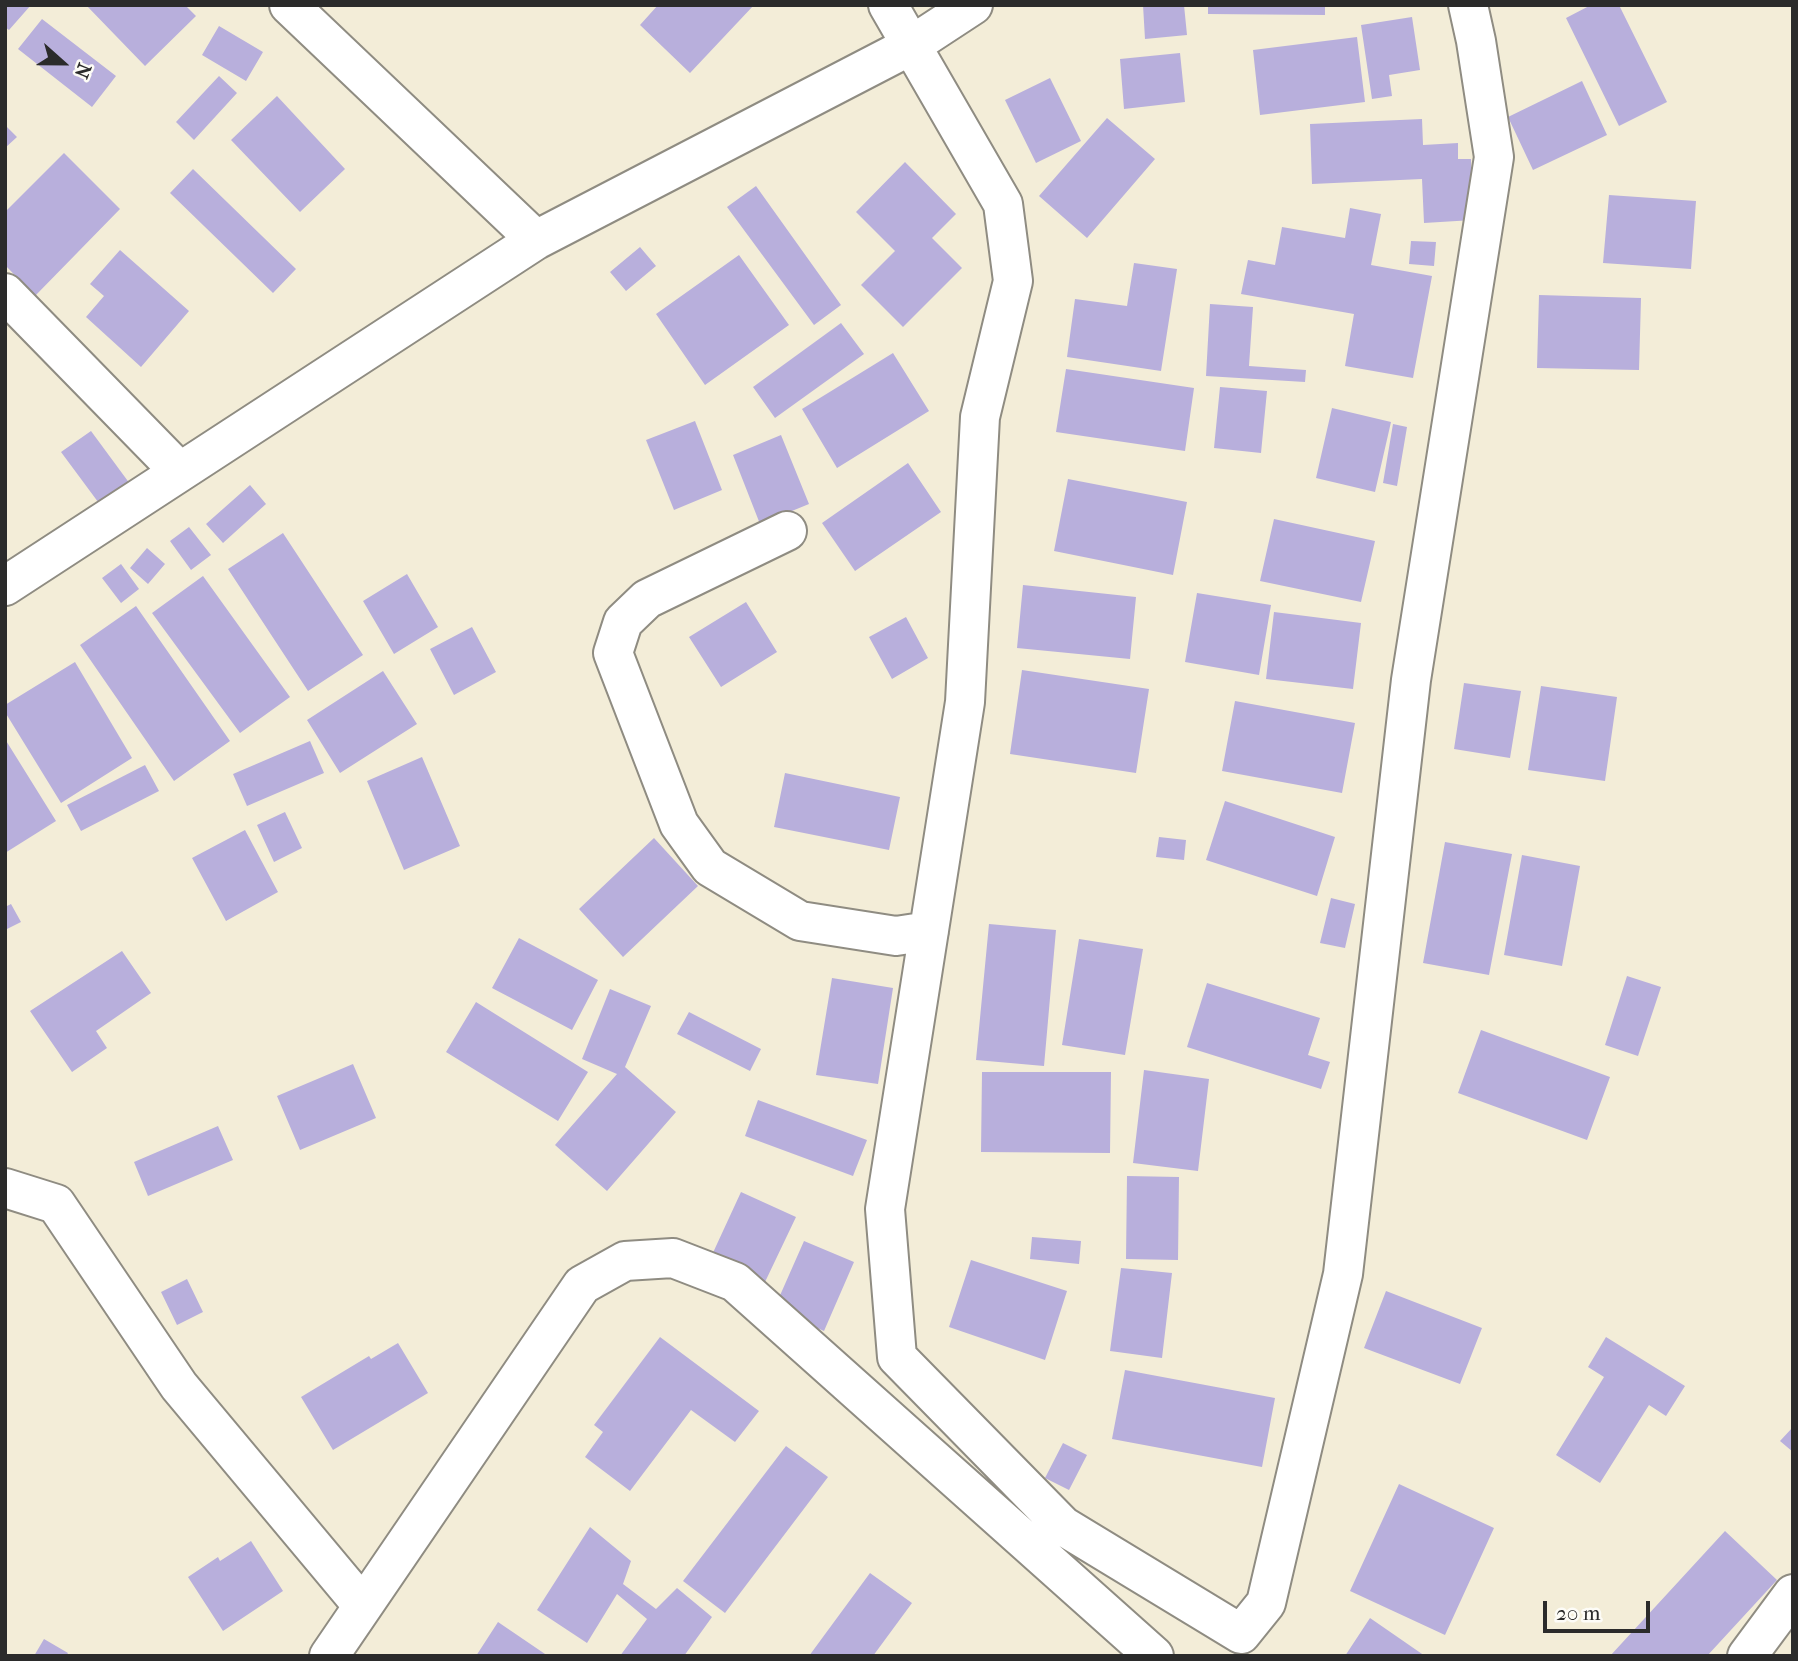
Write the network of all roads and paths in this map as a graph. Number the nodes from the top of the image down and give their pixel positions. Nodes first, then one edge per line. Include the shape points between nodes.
1 (289, 5) edge
2 (888, 5) edge
3 (972, 5) edge
4 (1468, 5) edge
5 (912, 45) junction
6 (536, 240) junction
7 (5, 293) edge
8 (179, 471) junction
9 (787, 531) dead end
10 (5, 586) edge
11 (929, 931) junction
12 (5, 1188) edge
13 (1793, 1594) edge
14 (363, 1606) junction
15 (329, 1656) edge
16 (1154, 1656) edge
17 (1747, 1656) edge

1 - 6 street
2 - 5 street
3 - 5 street
4 - 11 street via 1494,157 1411,680 1343,1274 1266,1603 1241,1634 1063,1526 897,1357 885,1209
5 - 6 street
5 - 11 street via 1003,204 1013,281 980,417 965,702
6 - 8 street
7 - 8 street
8 - 10 street
9 - 11 street via 648,599 623,622 613,653 680,824 710,867 800,921 896,936
12 - 14 street via 57,1204 179,1386
13 - 17 street
14 - 15 street
14 - 16 street via 582,1285 625,1261 674,1258 736,1282

